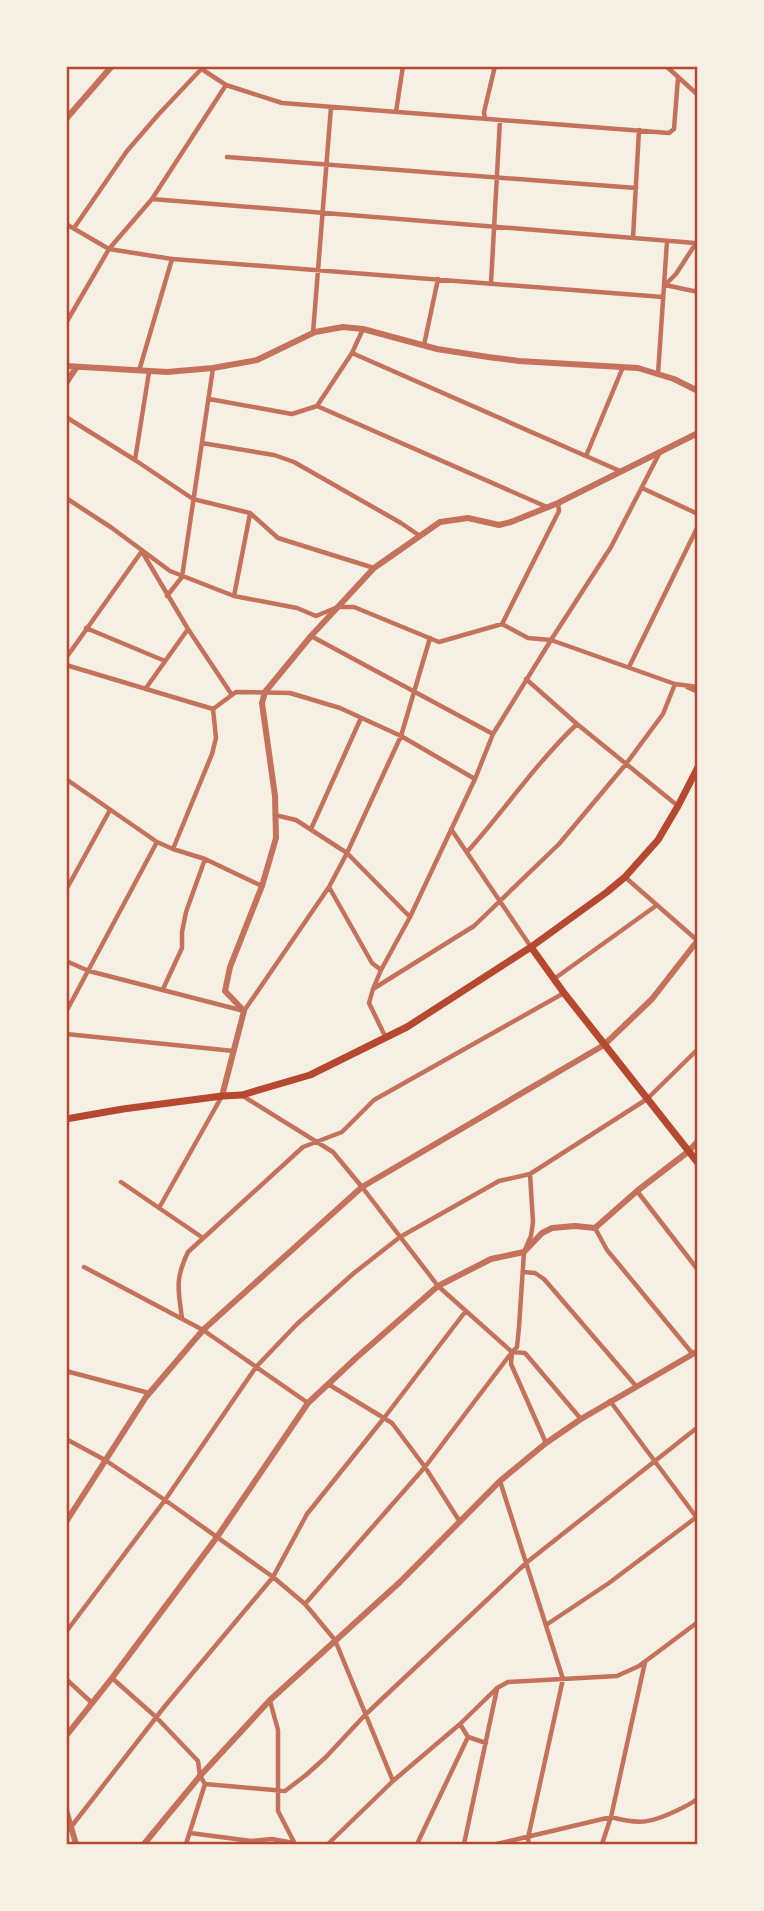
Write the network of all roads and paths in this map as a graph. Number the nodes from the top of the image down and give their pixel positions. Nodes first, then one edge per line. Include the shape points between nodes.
1 (113, 66) edge
2 (403, 66) edge
3 (495, 66) edge
4 (666, 66) edge
5 (200, 67) edge
6 (678, 78) junction
7 (226, 85) junction
8 (698, 95) edge
9 (331, 107) junction
10 (396, 112) junction
11 (485, 119) junction
12 (66, 120) edge
13 (500, 120) junction
14 (639, 131) junction
15 (227, 157) dead end
16 (327, 164) junction
17 (497, 177) junction
18 (636, 188) junction
19 (152, 199) junction
20 (323, 213) junction
21 (66, 224) edge
22 (494, 227) junction
23 (74, 228) junction
24 (633, 238) junction
25 (667, 241) junction
26 (696, 242) edge
27 (109, 248) junction
28 (172, 259) junction
29 (318, 270) junction
30 (438, 279) junction
31 (491, 284) junction
32 (664, 285) junction
33 (698, 292) edge
34 (663, 297) junction
35 (66, 323) edge
36 (363, 329) junction
37 (313, 333) junction
38 (424, 345) junction
39 (352, 353) junction
40 (66, 366) edge
41 (623, 367) junction
42 (76, 368) junction
43 (213, 368) junction
44 (139, 371) junction
45 (149, 372) junction
46 (657, 374) junction
47 (66, 383) edge
48 (698, 391) edge
49 (209, 399) junction
50 (317, 405) junction
51 (66, 417) edge
52 (698, 433) edge
53 (202, 443) junction
54 (661, 451) junction
55 (586, 456) junction
56 (135, 460) junction
57 (621, 471) junction
58 (642, 488) junction
59 (193, 499) junction
60 (67, 501) edge
61 (558, 503) junction
62 (548, 507) junction
63 (250, 513) junction
64 (698, 514) edge
65 (698, 526) edge
66 (420, 536) junction
67 (142, 551) junction
68 (374, 568) junction
69 (182, 577) junction
70 (167, 596) junction
71 (234, 596) junction
72 (338, 607) junction
73 (502, 624) junction
74 (86, 628) junction
75 (188, 629) junction
76 (311, 636) junction
77 (430, 638) junction
78 (551, 640) junction
79 (66, 658) edge
80 (165, 661) junction
81 (66, 665) edge
82 (629, 667) junction
83 (526, 679) junction
84 (698, 680) edge
85 (675, 684) junction
86 (688, 686) junction
87 (146, 688) junction
88 (698, 689) edge
89 (265, 692) junction
90 (414, 692) junction
91 (232, 695) junction
92 (213, 709) junction
93 (361, 718) junction
94 (576, 724) junction
95 (492, 734) junction
96 (401, 736) junction
97 (626, 764) junction
98 (698, 768) edge
99 (66, 779) edge
100 (475, 779) junction
101 (678, 806) junction
102 (110, 810) junction
103 (275, 815) junction
104 (311, 829) junction
105 (451, 829) junction
106 (157, 842) junction
107 (173, 849) junction
108 (467, 852) junction
109 (347, 853) junction
110 (205, 859) junction
111 (625, 877) junction
112 (262, 886) junction
113 (329, 887) junction
114 (66, 890) edge
115 (500, 902) junction
116 (657, 905) junction
117 (410, 917) junction
118 (697, 940) edge
119 (531, 947) junction
120 (66, 961) edge
121 (381, 970) junction
122 (89, 971) junction
123 (554, 979) junction
124 (163, 989) junction
125 (373, 989) junction
126 (564, 993) junction
127 (244, 1011) junction
128 (66, 1012) edge
129 (66, 1034) edge
130 (386, 1038) junction
131 (604, 1045) junction
132 (698, 1049) edge
133 (234, 1051) junction
134 (242, 1095) junction
135 (222, 1096) junction
136 (647, 1099) junction
137 (66, 1119) edge
138 (698, 1141) edge
139 (319, 1142) junction
140 (689, 1152) junction
141 (698, 1163) edge
142 (530, 1174) junction
143 (121, 1182) dead end
144 (362, 1188) junction
145 (638, 1191) junction
146 (159, 1208) junction
147 (595, 1228) junction
148 (400, 1237) junction
149 (203, 1238) junction
150 (524, 1252) junction
151 (84, 1267) dead end
152 (698, 1270) edge
153 (523, 1272) junction
154 (438, 1286) junction
155 (465, 1312) junction
156 (182, 1318) junction
157 (203, 1329) junction
158 (512, 1352) junction
159 (695, 1352) edge
160 (256, 1367) junction
161 (66, 1371) edge
162 (328, 1384) junction
163 (636, 1386) junction
164 (149, 1393) junction
165 (610, 1401) junction
166 (308, 1403) junction
167 (384, 1418) junction
168 (581, 1419) junction
169 (698, 1427) edge
170 (66, 1439) edge
171 (546, 1443) junction
172 (105, 1460) junction
173 (653, 1460) junction
174 (425, 1467) junction
175 (500, 1481) junction
176 (165, 1500) junction
177 (697, 1517) edge
178 (66, 1522) edge
179 (460, 1522) junction
180 (217, 1536) junction
181 (526, 1563) junction
182 (274, 1577) junction
183 (305, 1604) junction
184 (697, 1624) edge
185 (546, 1625) junction
186 (66, 1632) edge
187 (335, 1640) junction
188 (645, 1661) junction
189 (112, 1678) junction
190 (66, 1679) edge
191 (563, 1679) junction
192 (497, 1688) junction
193 (270, 1700) junction
194 (91, 1702) junction
195 (365, 1715) junction
196 (156, 1717) junction
197 (460, 1724) junction
198 (66, 1736) edge
199 (468, 1737) junction
200 (486, 1743) junction
201 (200, 1776) junction
202 (393, 1781) junction
203 (205, 1784) junction
204 (277, 1792) junction
205 (698, 1798) edge
206 (66, 1810) edge
207 (611, 1817) junction
208 (71, 1828) junction
209 (190, 1833) junction
210 (528, 1838) junction
211 (251, 1843) edge
212 (76, 1844) edge
213 (144, 1844) edge
214 (186, 1844) edge
215 (297, 1844) edge
216 (328, 1844) edge
217 (417, 1844) edge
218 (464, 1844) edge
219 (497, 1844) edge
220 (529, 1844) edge
221 (602, 1844) edge

1 - 12 street
2 - 10 street
3 - 11 street
4 - 6 street
5 - 7 street
5 - 23 street via 127,151
6 - 8 street
6 - 14 street via 674,129 669,133
7 - 9 street via 282,103
7 - 19 street
9 - 10 street
9 - 16 street
10 - 11 street
11 - 13 street
13 - 14 street
13 - 17 street
14 - 18 street
15 - 16 street
16 - 17 street
16 - 20 street
17 - 18 street
17 - 22 street
18 - 24 street
19 - 20 street
19 - 27 street
20 - 22 street
20 - 29 street
21 - 23 street
22 - 24 street
22 - 31 street
23 - 27 street
24 - 25 street
25 - 26 street
25 - 32 street
26 - 32 street via 677,274
27 - 28 street
27 - 35 street
28 - 29 street
28 - 44 street
29 - 30 street
29 - 37 street
30 - 31 street
30 - 38 street
31 - 34 street
32 - 33 street
32 - 34 street
34 - 46 street
36 - 37 street via 343,327
36 - 38 street
36 - 39 street
37 - 43 street via 257,360
38 - 41 street via 519,361
39 - 50 street
39 - 55 street
40 - 42 street
41 - 46 street
41 - 55 street
42 - 44 street
42 - 47 street
43 - 45 street
43 - 49 street
44 - 45 street
45 - 56 street
46 - 48 street
49 - 50 street via 292,414
49 - 53 street
50 - 62 street
51 - 56 street
52 - 54 street
53 - 59 street
53 - 66 street via 294,462
54 - 57 street
54 - 58 street
55 - 57 street
56 - 59 street
57 - 61 street
58 - 64 street
58 - 78 street via 611,547
59 - 63 street
59 - 69 street
60 - 67 street
61 - 62 street
61 - 73 street via 559,511
62 - 66 street via 499,525 468,518 440,522
63 - 68 street via 278,538
63 - 71 street
65 - 82 street
66 - 68 street
67 - 69 street
67 - 70 street
67 - 74 street
68 - 72 street
69 - 70 street
69 - 71 street
70 - 75 street
71 - 72 street via 316,616
72 - 76 street
72 - 77 street via 354,607
73 - 77 street via 439,642
73 - 78 street via 528,638
74 - 79 street
74 - 80 street
75 - 80 street
75 - 91 street
76 - 89 street
76 - 90 street
77 - 90 street
78 - 82 street
78 - 83 street
80 - 87 street
81 - 87 street
82 - 85 street
83 - 94 street
83 - 95 street
84 - 86 street
85 - 86 street
85 - 97 street via 663,714
86 - 88 street
87 - 92 street
89 - 91 street
89 - 93 street via 290,693
89 - 103 street via 262,703
90 - 95 street
90 - 96 street
91 - 92 street
92 - 107 street via 216,738 212,754
93 - 96 street
93 - 104 street
94 - 97 street
94 - 108 street
95 - 100 street
96 - 100 street
96 - 109 street
97 - 101 street
97 - 115 street via 559,844
98 - 101 main road
99 - 102 street
100 - 105 street
101 - 111 main road via 658,840
102 - 106 street
102 - 114 street
103 - 104 street
103 - 112 street via 276,838
104 - 109 street
105 - 108 street
105 - 117 street
106 - 107 street
106 - 122 street
107 - 110 street
108 - 115 street
109 - 113 street
109 - 117 street
110 - 112 street
110 - 124 street via 187,912 182,948
111 - 116 street
111 - 119 main road
112 - 127 street via 225,991
113 - 121 street via 372,963
113 - 127 street
115 - 119 street
115 - 125 street via 474,926
116 - 118 street
116 - 123 street
117 - 121 street
118 - 131 street via 652,999
119 - 123 main road
119 - 130 main road
120 - 122 street
121 - 125 street
122 - 124 street
122 - 128 street
123 - 126 main road
124 - 127 street
125 - 130 street via 369,1003
126 - 131 main road
126 - 139 street via 374,1100 342,1132
127 - 133 street
129 - 133 street
130 - 134 main road via 310,1075
131 - 136 main road
131 - 144 street
132 - 136 street
133 - 135 street
134 - 135 main road
134 - 139 street
135 - 137 main road
135 - 146 street
136 - 140 main road
136 - 142 street
138 - 140 street
139 - 144 street
139 - 149 street via 303,1147
140 - 141 main road
140 - 145 street
142 - 148 street via 499,1181
142 - 150 street via 533,1222
143 - 146 street
144 - 148 street
144 - 157 street
145 - 147 street
145 - 152 street
146 - 149 street
147 - 150 street via 552,1228
147 - 159 street via 607,1250
148 - 154 street
148 - 160 street via 297,1324
149 - 156 street via 180,1268 177,1282
150 - 153 street
150 - 154 street via 491,1259
151 - 156 street
153 - 158 street via 517,1347
153 - 163 street via 544,1279
154 - 155 street
154 - 162 street
155 - 158 street
155 - 167 street
156 - 157 street
157 - 160 street
157 - 164 street
158 - 168 street via 525,1353
158 - 171 street via 511,1364
158 - 174 street
159 - 163 street
160 - 166 street
160 - 176 street
161 - 164 street
162 - 166 street
162 - 167 street
163 - 165 street
164 - 172 street
165 - 168 street
165 - 173 street
166 - 180 street
167 - 174 street
167 - 182 street via 307,1514
168 - 171 street
169 - 173 street
170 - 172 street
171 - 175 street
172 - 176 street
172 - 178 street
173 - 177 street
173 - 181 street
174 - 179 street
174 - 183 street
175 - 179 street
175 - 181 street
176 - 180 street
176 - 186 street
177 - 185 street
179 - 187 street
180 - 182 street
180 - 189 street
181 - 185 street
181 - 195 street
182 - 183 street
182 - 196 street
183 - 187 street
184 - 188 street
185 - 191 street
187 - 193 street
187 - 195 street
188 - 191 street via 617,1676
188 - 207 street
189 - 194 street
189 - 196 street
190 - 194 street
191 - 192 street via 508,1682
191 - 210 street
192 - 197 street
192 - 200 street
193 - 201 street
193 - 204 street via 278,1730
194 - 198 street
195 - 202 street
195 - 204 street via 306,1775
196 - 201 street via 198,1761
196 - 208 street
197 - 199 street
197 - 202 street
199 - 200 street
199 - 217 street
200 - 218 street
201 - 203 street
201 - 213 street
202 - 216 street
203 - 204 street
203 - 209 street
204 - 215 street via 278,1811
205 - 207 street via 654,1821
206 - 208 street
207 - 210 street
207 - 221 street
208 - 212 street
209 - 211 street
209 - 214 street
210 - 219 street
210 - 220 street
211 - 215 street via 272,1839

